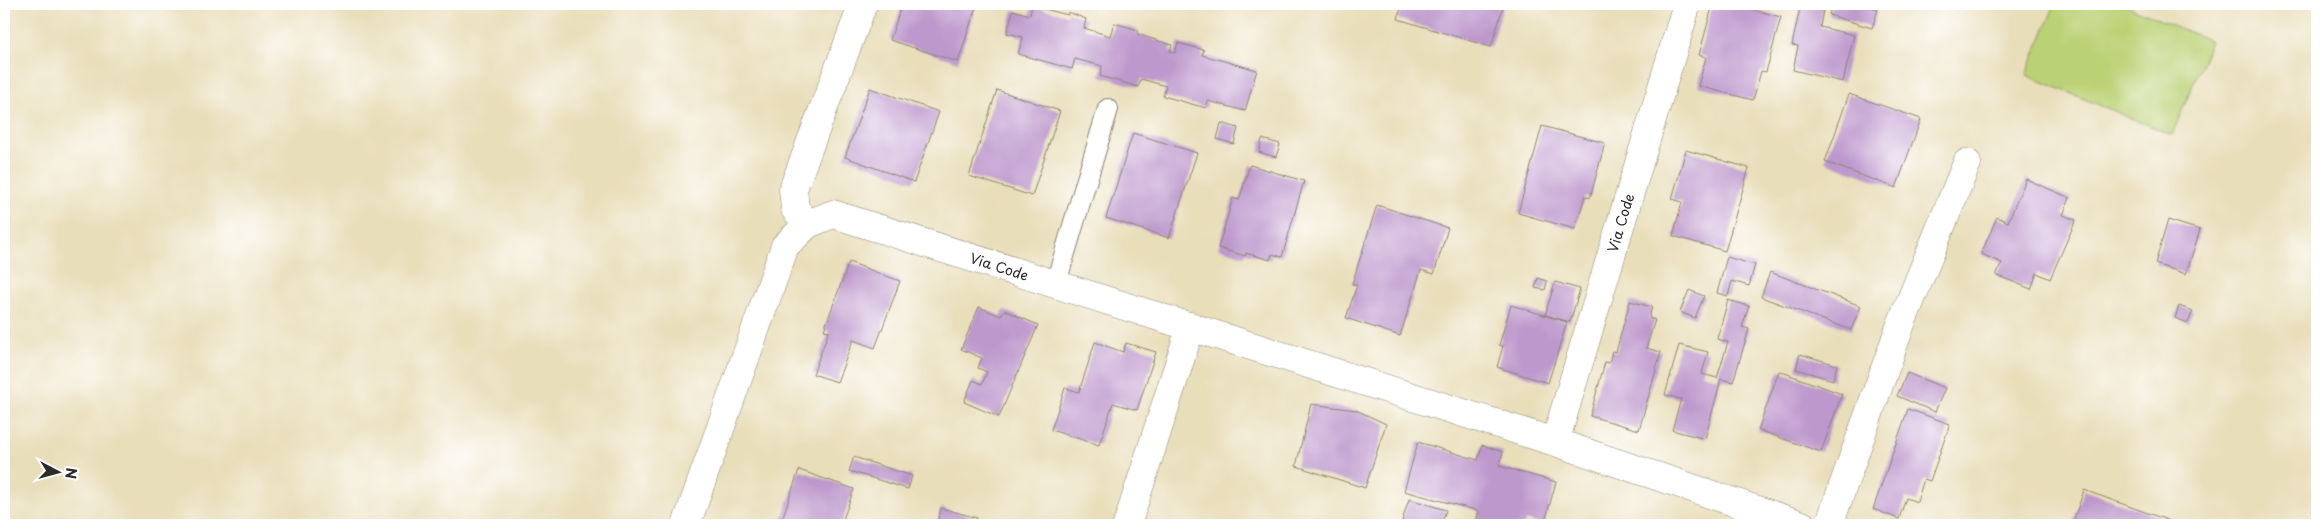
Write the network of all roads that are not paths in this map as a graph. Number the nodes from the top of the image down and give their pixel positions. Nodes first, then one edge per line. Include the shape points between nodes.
1 (863, 4) edge
2 (1687, 4) edge
3 (1108, 109) dead end
4 (1967, 164) dead end
5 (808, 224) junction
6 (1056, 286) junction
7 (1191, 326) junction
8 (1555, 442) junction
9 (686, 525) edge
10 (1127, 525) edge
11 (1802, 525) edge
12 (1829, 525) edge

1 - 5 street via 793,189 795,209
2 - 8 street, Via Code
3 - 6 lane
4 - 12 street via 1901,324
5 - 6 street, Via Code via 833,214
5 - 9 street, Via Code via 785,246
6 - 7 street, Via Code
7 - 8 street, Via Code
7 - 10 street
8 - 11 street, Via Code

